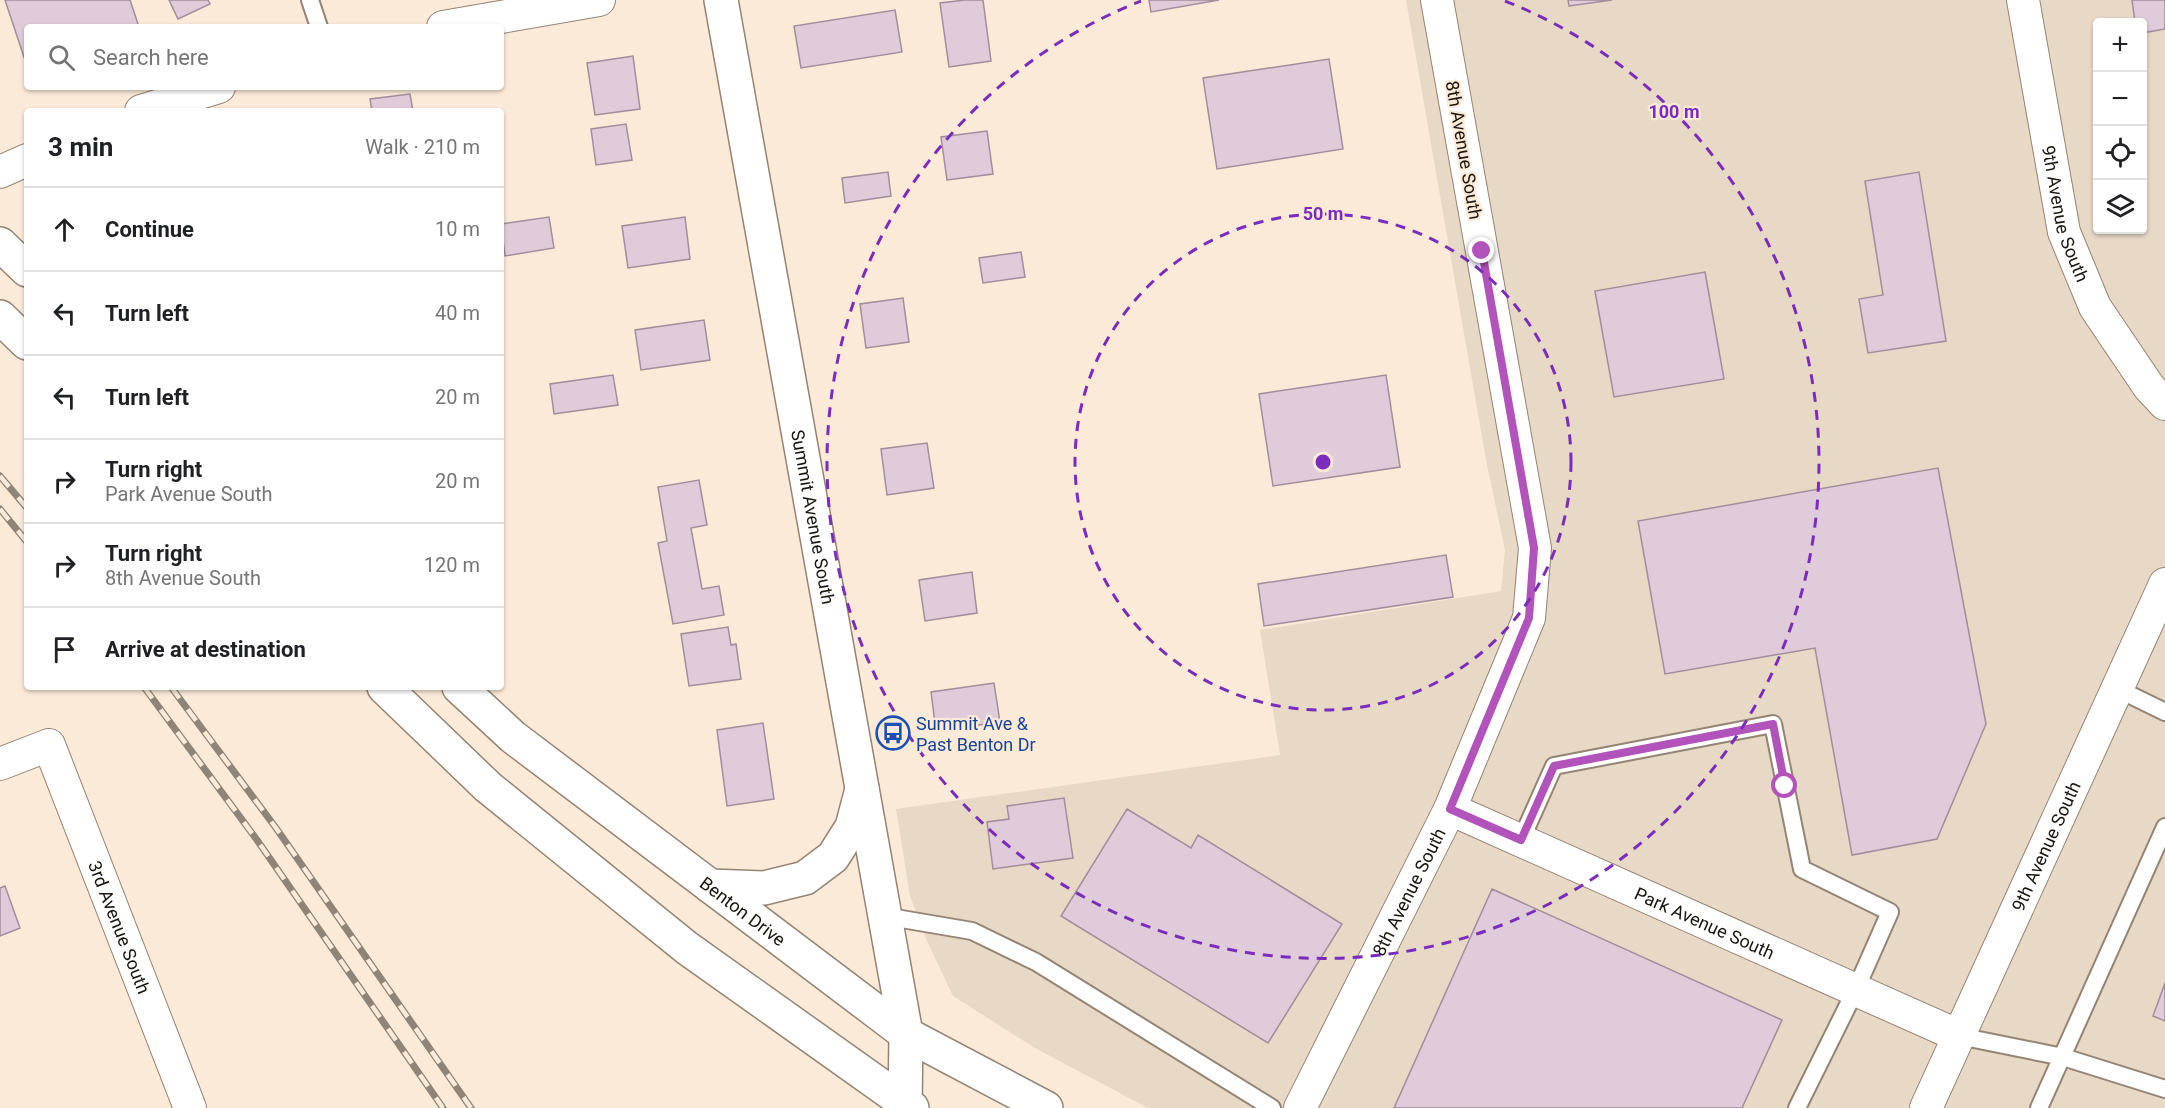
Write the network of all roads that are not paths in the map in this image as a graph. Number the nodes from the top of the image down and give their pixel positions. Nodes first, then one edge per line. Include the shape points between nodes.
1 (310, 0) edge
2 (599, 0) edge
3 (721, 0) edge
4 (1437, 0) edge
5 (2023, 0) edge
6 (318, 24) edge
7 (460, 24) edge
8 (209, 90) edge
9 (151, 108) edge
10 (24, 161) edge
11 (0, 171) edge
12 (0, 244) edge
13 (24, 267) edge
14 (0, 317) edge
15 (24, 340) edge
16 (2165, 404) edge
17 (2165, 584) edge
18 (2118, 689) junction
19 (387, 690) edge
20 (462, 690) edge
21 (2165, 712) edge
22 (0, 764) edge
23 (862, 789) junction
24 (1450, 809) junction
25 (2165, 827) edge
26 (1521, 840) junction
27 (710, 886) junction
28 (885, 916) junction
29 (1856, 990) junction
30 (906, 1034) junction
31 (1959, 1036) junction
32 (2063, 1057) junction
33 (2165, 1089) edge
34 (908, 1107) edge
35 (190, 1108) edge
36 (1046, 1108) edge
37 (1272, 1108) edge
38 (1300, 1108) edge
39 (1797, 1108) edge
40 (1926, 1108) edge
41 (2039, 1108) edge

1 - 6 lane
2 - 7 street
3 - 23 main road, Summit Avenue South
4 - 24 street, 8th Avenue South via 1534,548 1529,618
5 - 16 street, 9th Avenue South via 2064,232 2095,308
8 - 9 street
10 - 11 street
12 - 13 main road
14 - 15 main road
17 - 18 street, 9th Avenue South
18 - 21 lane
18 - 31 street, 9th Avenue South
19 - 34 main road via 488,787 687,948
20 - 27 main road, Benton Drive via 513,737
22 - 35 street, 3rd Avenue South via 49,745
23 - 27 main road via 852,828 833,857 805,878 764,888
23 - 28 main road, Summit Avenue South
24 - 26 street, Park Avenue South
24 - 38 street, 8th Avenue South
25 - 32 lane
26 - 29 street, Park Avenue South
26 - 29 lane via 1554,766 1773,724 1802,869 1890,912
27 - 30 main road, Benton Drive
28 - 30 main road, Summit Avenue South
28 - 37 lane via 972,931 1036,962
29 - 31 street, Park Avenue South
29 - 39 lane
30 - 34 main road, Summit Avenue South
30 - 36 main road, Benton Drive
31 - 32 lane
31 - 40 street, 9th Avenue South
32 - 33 lane
32 - 41 lane

